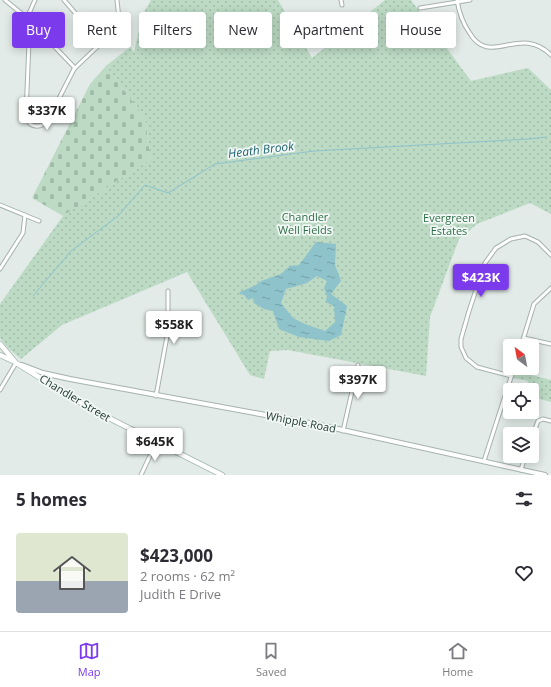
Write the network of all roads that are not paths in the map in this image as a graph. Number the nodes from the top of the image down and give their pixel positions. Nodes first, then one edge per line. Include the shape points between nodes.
1 (4, 0) edge
2 (35, 0) edge
3 (64, 0) edge
4 (117, 0) edge
5 (341, 0) edge
6 (470, 0) edge
7 (457, 1) edge
8 (342, 5) dead end
9 (420, 8) dead end
10 (19, 12) edge
11 (30, 12) edge
12 (74, 12) edge
13 (117, 12) edge
14 (30, 48) edge
15 (56, 48) edge
16 (96, 48) edge
17 (551, 55) edge
18 (76, 68) junction
19 (0, 205) edge
20 (25, 215) junction
21 (39, 220) dead end
22 (551, 255) edge
23 (0, 269) edge
24 (551, 288) edge
25 (168, 291) dead end
26 (524, 338) joint
27 (0, 344) edge
28 (551, 344) edge
29 (0, 355) edge
30 (16, 363) junction
31 (358, 365) dead end
32 (56, 376) junction
33 (511, 376) joint
34 (53, 385) junction
35 (0, 390) edge
36 (156, 396) junction
37 (551, 421) edge
38 (536, 427) edge
39 (344, 431) junction
40 (156, 443) junction
41 (484, 461) junction
42 (522, 463) edge
43 (520, 470) junction
44 (141, 475) edge
45 (222, 475) edge
46 (545, 475) edge

1 - 10 street
2 - 11 street
3 - 12 street
4 - 13 street
5 - 8 street
6 - 7 street
7 - 9 street
7 - 17 street via 463,22 478,44 490,48 530,42 541,46
14 - 18 street via 26,115 30,124 39,126 47,122
15 - 18 street
16 - 18 street
19 - 20 street
20 - 21 street
20 - 23 street via 22,233
22 - 33 street via 538,242 525,236 511,239 496,248 485,263 469,311 461,340 466,358 477,367
24 - 26 street via 534,304
25 - 36 street via 168,331
26 - 28 street
27 - 30 main road, Chandler Street
29 - 30 main road, Whipple Road
30 - 32 street, Whipple Road
30 - 34 main road, Chandler Street
30 - 35 street
31 - 39 street
32 - 34 street
32 - 36 street, Whipple Road
33 - 41 street
34 - 40 main road, Chandler Street via 91,409
36 - 39 street, Whipple Road
37 - 38 street via 543,419 538,421
39 - 41 street, Whipple Road
40 - 44 street
40 - 45 main road, Chandler Street
41 - 43 street, Whipple Road
42 - 43 street
43 - 46 street, Whipple Road

